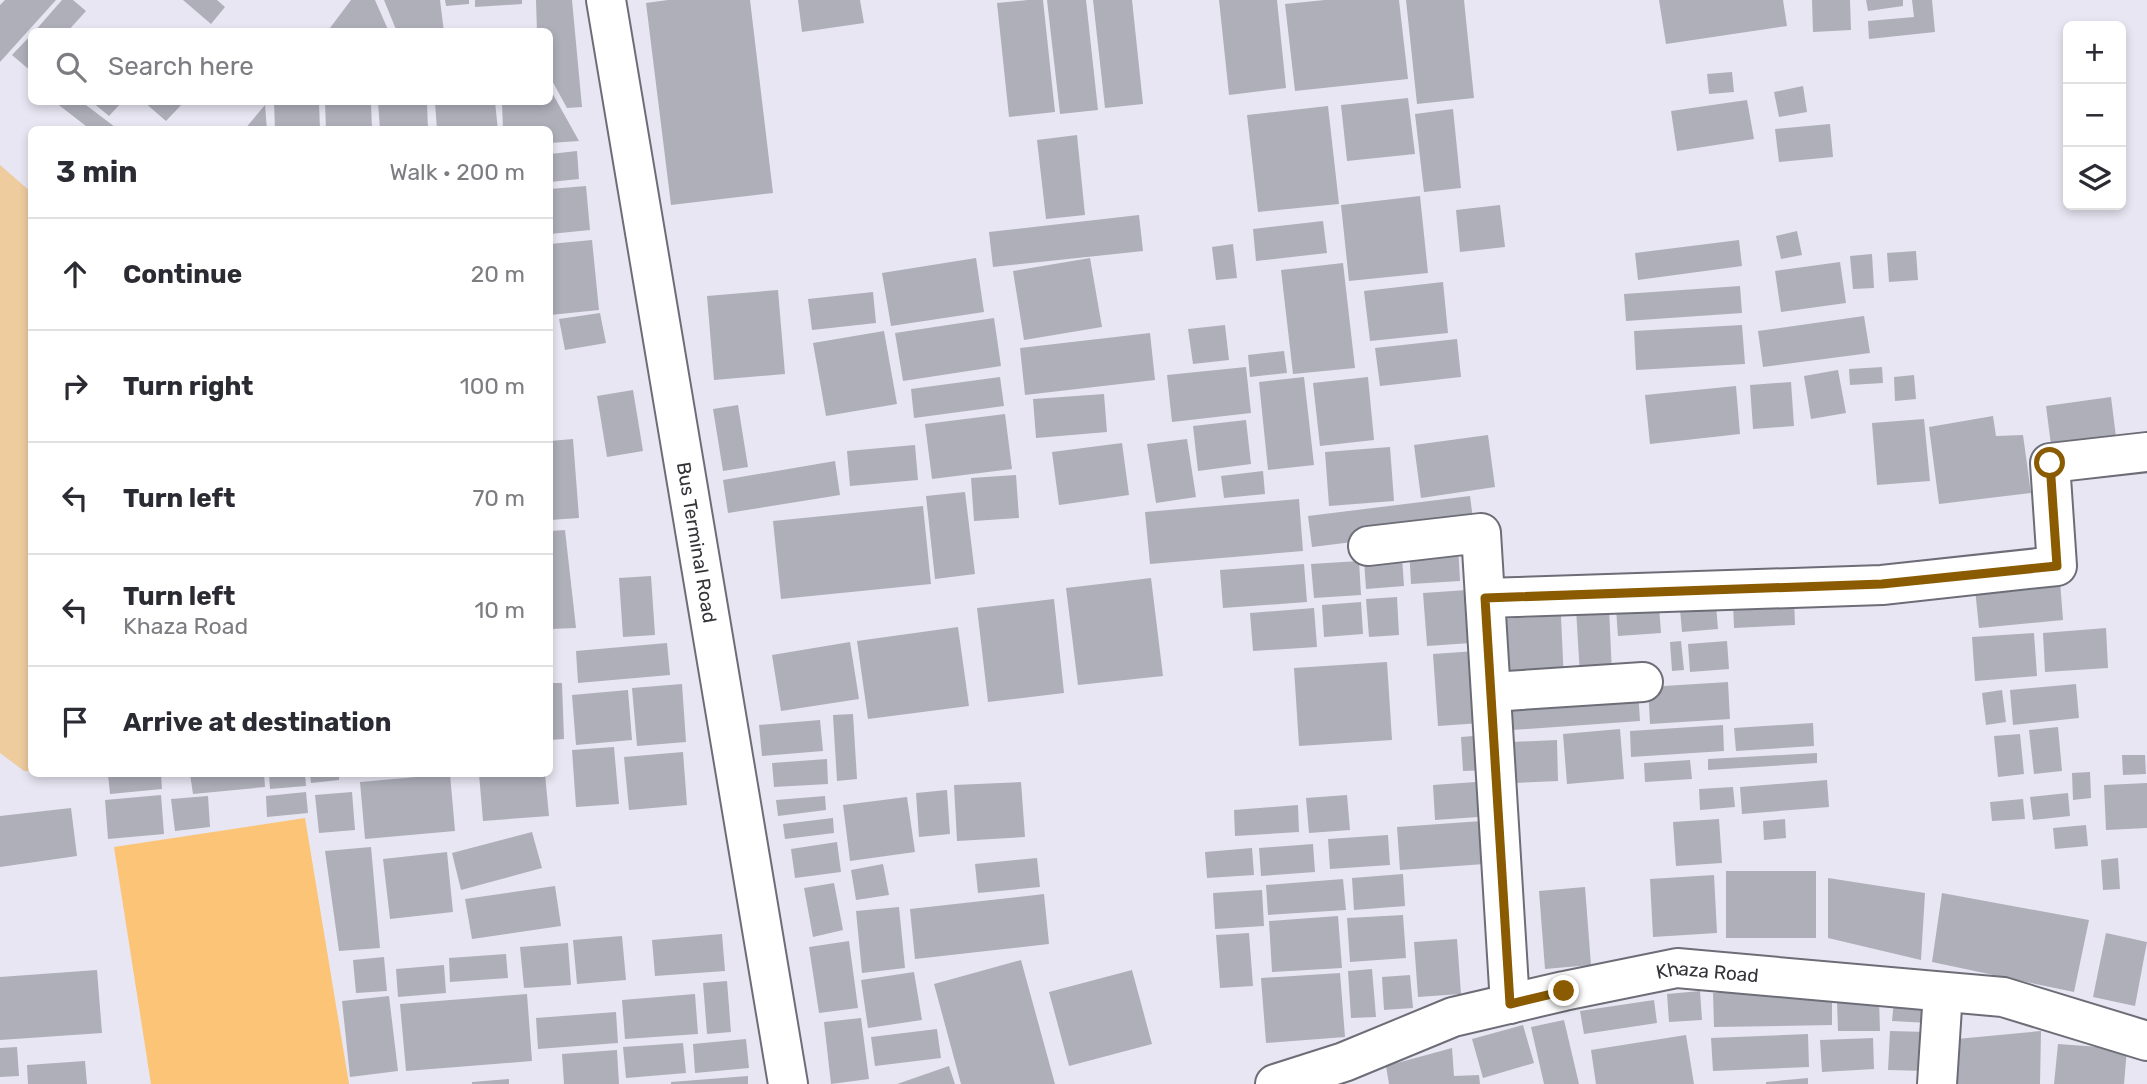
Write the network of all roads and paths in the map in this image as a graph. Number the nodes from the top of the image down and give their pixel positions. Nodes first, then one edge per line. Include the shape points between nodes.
1 (606, 0) edge
2 (2147, 452) edge
3 (1368, 546) dead end
4 (1485, 598) junction
5 (1643, 681) dead end
6 (1491, 692) junction
7 (1943, 992) junction
8 (1510, 1004) junction
9 (2147, 1041) edge
10 (788, 1084) edge
11 (1275, 1084) edge
12 (1937, 1084) edge

1 - 10 street, Bus Terminal Road
2 - 4 street via 2050,463 2057,566 1882,584
3 - 4 street via 1481,533
4 - 6 street
5 - 6 street
6 - 8 street
7 - 8 street, Khaza Road via 1677,968
7 - 9 street, Khaza Road via 2003,997
7 - 12 street
8 - 11 street, Khaza Road via 1452,1017 1344,1062

